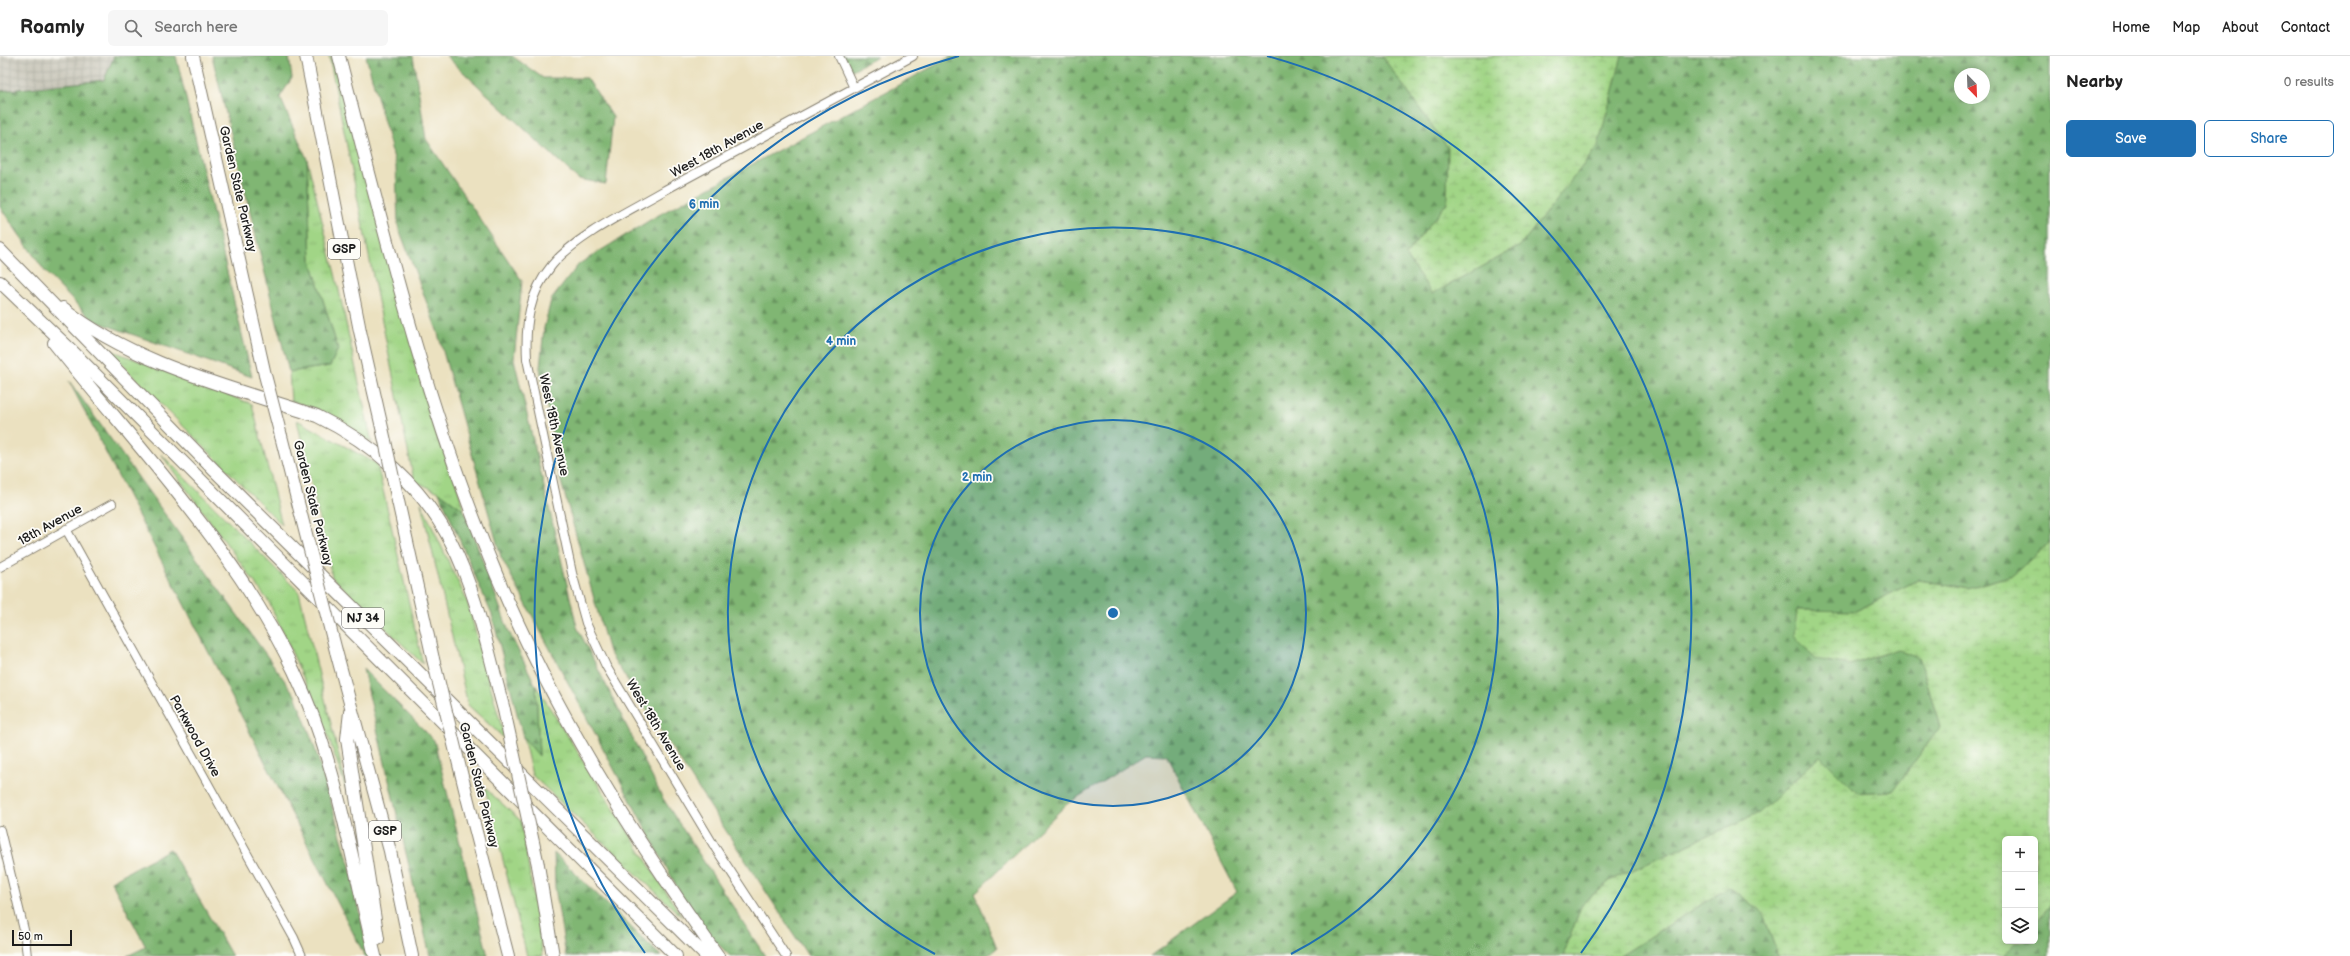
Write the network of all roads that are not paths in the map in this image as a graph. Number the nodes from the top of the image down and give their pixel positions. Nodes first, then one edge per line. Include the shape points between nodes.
1 (193, 56) edge
2 (306, 56) edge
3 (339, 56) edge
4 (839, 56) edge
5 (913, 56) edge
6 (854, 88) junction
7 (0, 250) edge
8 (24, 274) junction
9 (0, 282) edge
10 (30, 312) junction
11 (112, 504) dead end
12 (66, 529) junction
13 (0, 567) edge
14 (351, 707) junction
15 (0, 830) edge
16 (27, 956) edge
17 (302, 956) edge
18 (375, 956) edge
19 (379, 956) edge
20 (412, 956) edge
21 (508, 956) edge
22 (553, 956) edge
23 (676, 956) edge
24 (706, 956) edge
25 (718, 956) edge
26 (786, 956) edge

1 - 14 highway, Garden State Parkway / GSP, bridge via 265,375
2 - 21 highway, Garden State Parkway / GSP, bridge via 360,331 398,501 467,798
3 - 25 highway via 432,402 497,578 535,659 587,757 680,902
4 - 6 street
5 - 6 street, West 18th Avenue
6 - 26 street, West 18th Avenue via 664,191 573,245 552,265 539,284 530,305 526,326 527,359 572,573 580,606 592,637 606,666 708,836
7 - 8 highway, NJ 34
8 - 22 highway, bridge via 76,318 101,335 178,369 317,416 350,434 403,476 430,509 443,527 457,556 473,599 504,710 538,865
8 - 24 highway, NJ 34 via 214,470
9 - 10 highway
10 - 18 highway via 220,550 282,647 308,704 331,767
10 - 23 highway, NJ 34 via 68,347
11 - 12 street, 18th Avenue
12 - 13 street, 18th Avenue
12 - 17 street, Parkwood Drive
14 - 19 highway via 347,739 371,885
14 - 20 highway, Garden State Parkway / GSP via 390,851
15 - 16 street via 24,930

